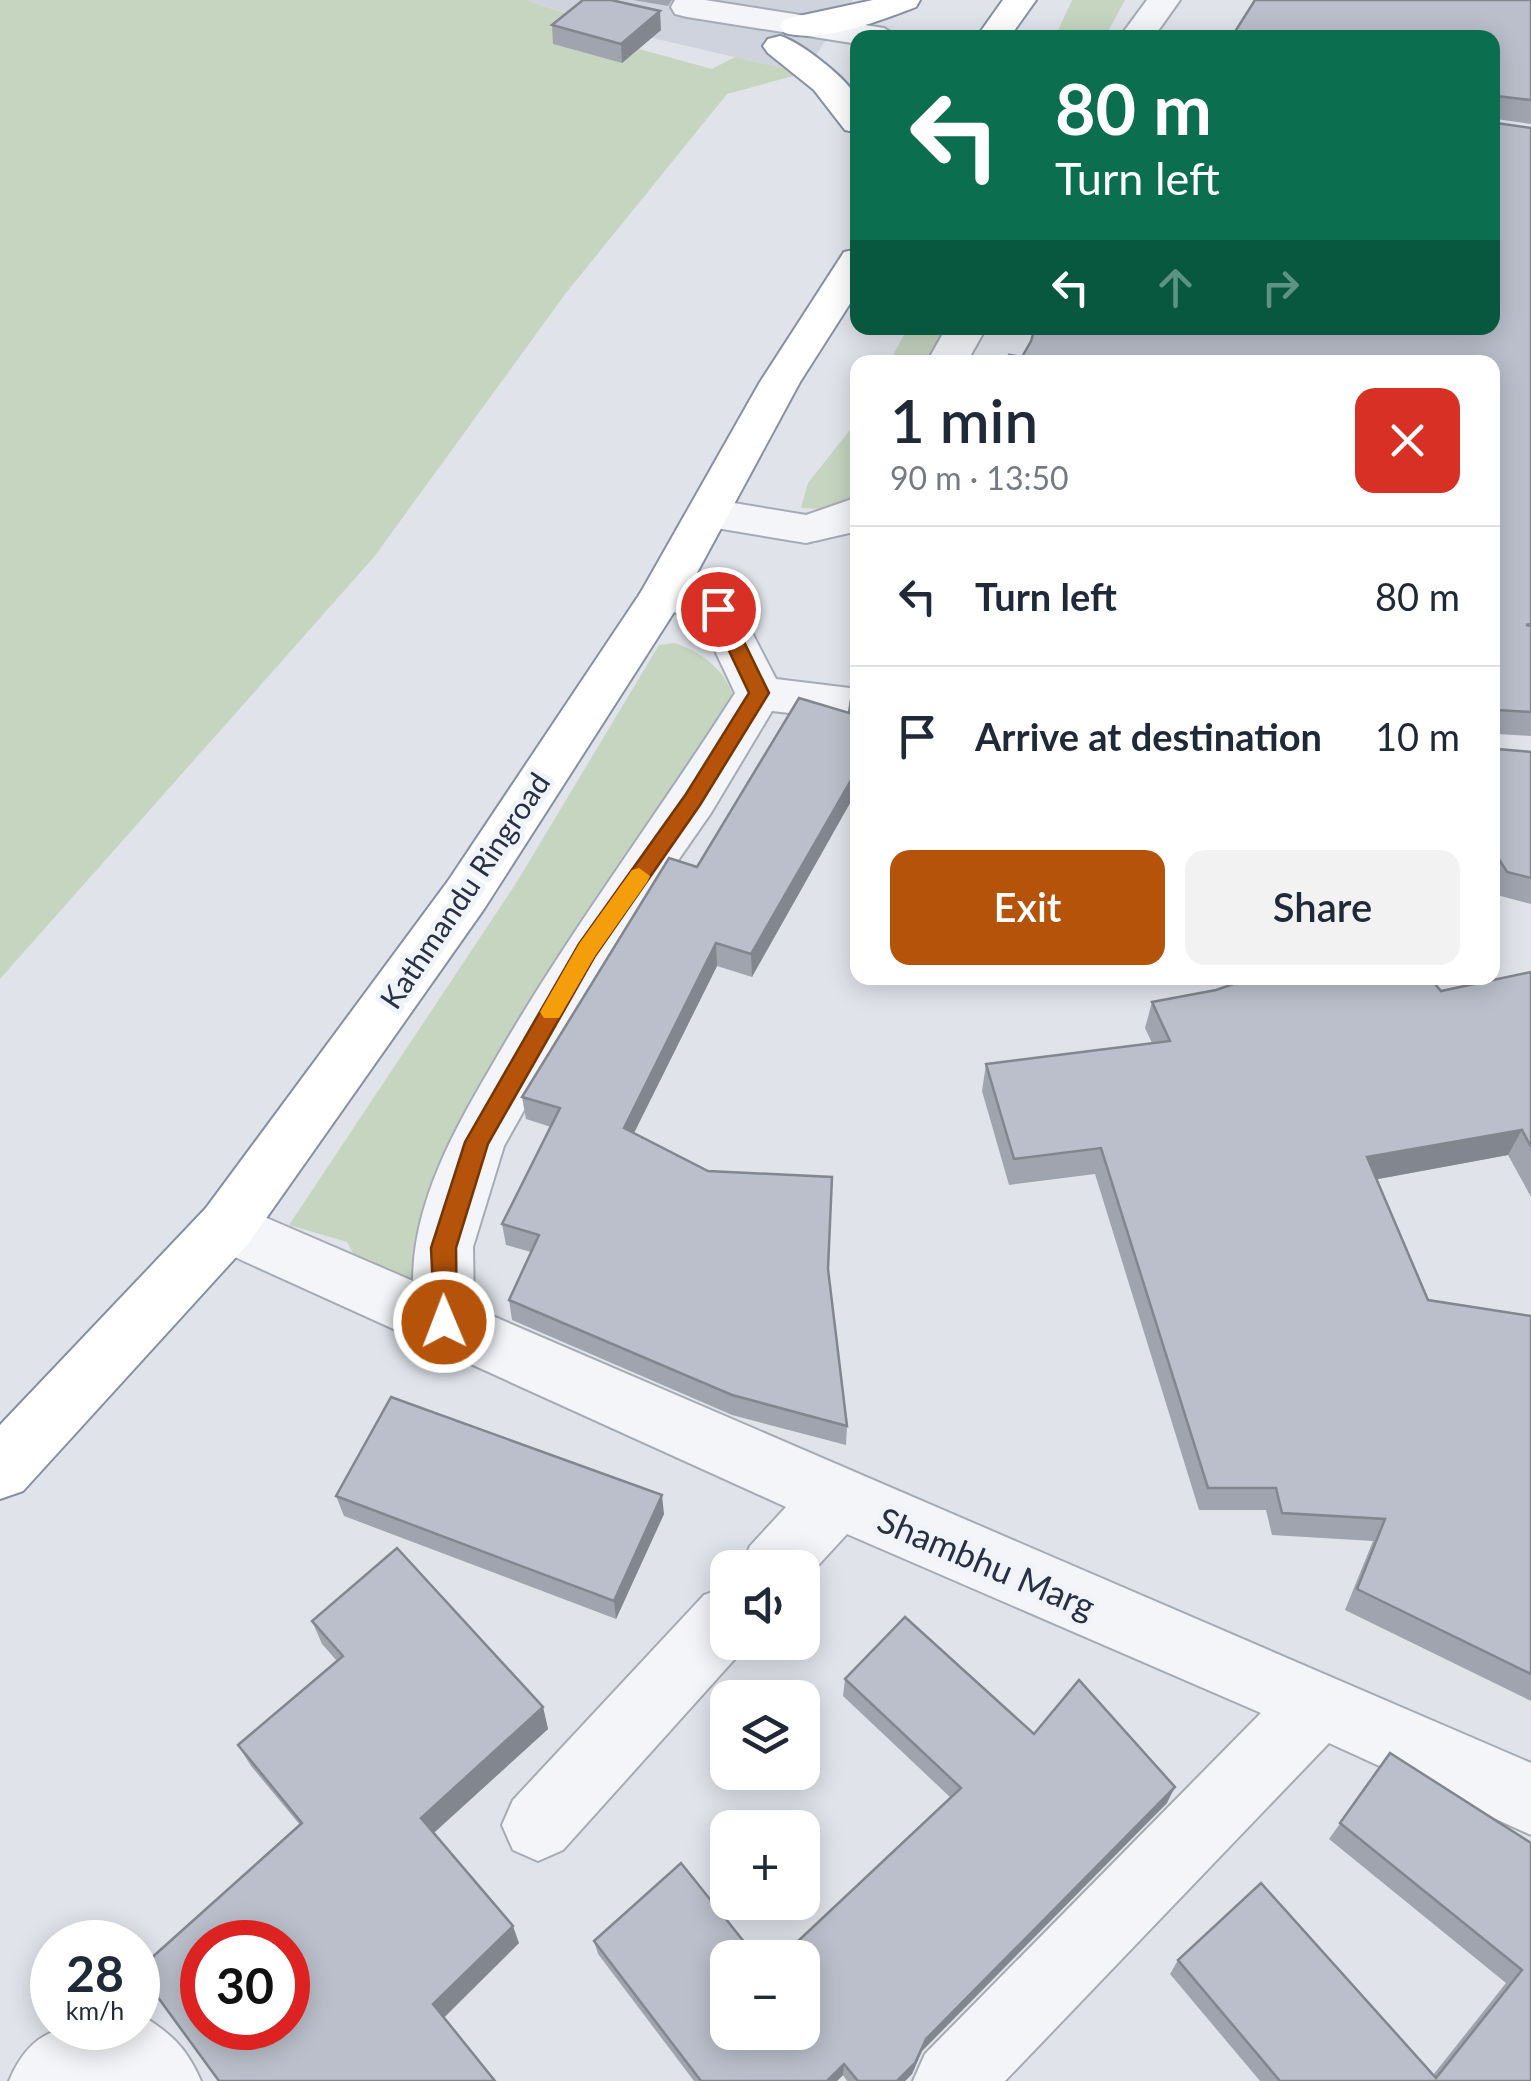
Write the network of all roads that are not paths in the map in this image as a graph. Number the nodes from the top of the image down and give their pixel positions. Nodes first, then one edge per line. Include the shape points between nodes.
1 (904, 0) edge
2 (1020, 0) edge
3 (1164, 0) edge
4 (677, 16) dead end
5 (998, 30) edge
6 (1140, 30) edge
7 (788, 36) junction
8 (850, 37) edge
9 (850, 56) edge
10 (850, 112) edge
11 (850, 273) edge
12 (710, 513) junction
13 (850, 518) edge
14 (662, 595) junction
15 (759, 693) junction
16 (850, 703) edge
17 (227, 1226) junction
18 (444, 1322) junction
19 (0, 1470) edge
20 (836, 1498) junction
21 (790, 1550) edge
22 (710, 1638) edge
23 (1318, 1703) junction
24 (1531, 1800) edge
25 (538, 1826) dead end
26 (48, 2081) edge
27 (162, 2081) edge
28 (952, 2081) edge

1 - 7 highway
2 - 5 highway
3 - 6 street
4 - 7 street
7 - 8 street
7 - 9 street
7 - 10 highway
11 - 12 highway, Kathmandu Ringroad via 780,382
12 - 13 street via 816,529
12 - 14 highway, Kathmandu Ringroad
14 - 15 street via 718,609
14 - 17 highway, Kathmandu Ringroad via 466,896
15 - 16 street
15 - 18 street via 587,950 476,1142 444,1248
17 - 18 street, Shambhu Marg
17 - 19 highway, Kathmandu Ringroad
18 - 20 street, Shambhu Marg
20 - 21 street
20 - 23 street, Shambhu Marg
22 - 25 street
23 - 24 street, Shambhu Marg
23 - 28 street
26 - 27 street via 106,2037 146,2062

